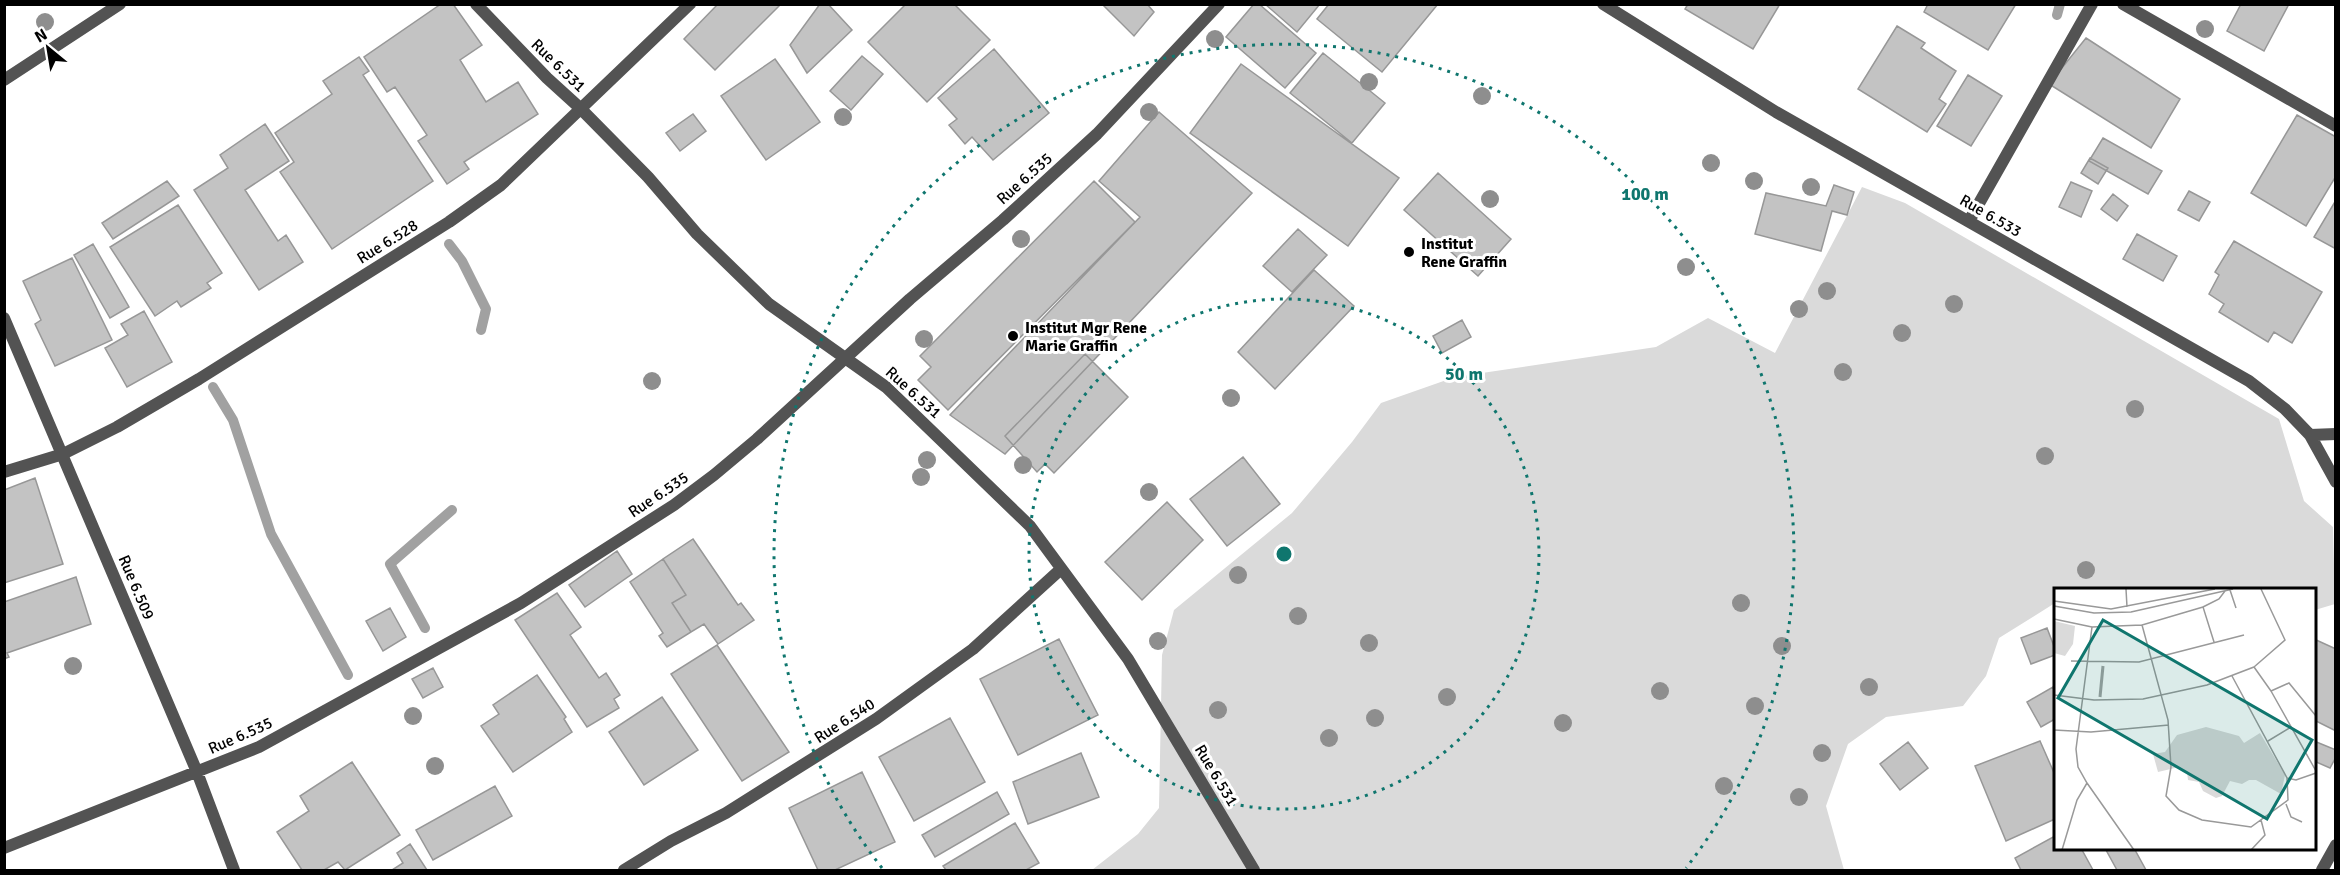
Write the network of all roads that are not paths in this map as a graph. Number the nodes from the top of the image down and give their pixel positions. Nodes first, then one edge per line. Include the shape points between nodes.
1 (120, 4) edge
2 (476, 4) edge
3 (690, 4) edge
4 (1219, 4) edge
5 (1603, 4) edge
6 (2092, 4) edge
7 (2123, 4) edge
8 (4, 80) edge
9 (580, 108) junction
10 (2336, 126) edge
11 (1969, 221) junction
12 (4, 318) edge
13 (846, 357) junction
14 (2336, 434) edge
15 (2310, 435) junction
16 (63, 454) junction
17 (4, 472) edge
18 (2336, 482) edge
19 (1062, 569) junction
20 (197, 772) junction
21 (2336, 845) edge
22 (4, 848) edge
23 (234, 870) edge
24 (624, 870) edge
25 (1254, 870) edge
26 (2322, 870) edge

1 - 8 street
2 - 9 street, Rue 6.531
3 - 9 street, Rue 6.528
4 - 13 street, Rue 6.535 via 1098,134
5 - 11 street, Rue 6.533 via 1776,112
6 - 11 street
7 - 10 street
9 - 13 street, Rue 6.531 via 768,304
9 - 16 street, Rue 6.528 via 501,185 449,222 199,379
11 - 15 street, Rue 6.533 via 2249,381
12 - 16 street, Rue 6.509
13 - 19 street, Rue 6.531 via 886,387 1030,526
13 - 20 street, Rue 6.535 via 714,475 595,556 310,721
14 - 15 street
15 - 18 street, Rue 6.533
16 - 17 street, Rue 6.528
16 - 20 street, Rue 6.509
19 - 24 street, Rue 6.540 via 973,649 876,719 726,813
19 - 25 street, Rue 6.531 via 1128,659
20 - 22 street, Rue 6.535
20 - 23 street, Rue 6.509
21 - 26 street

